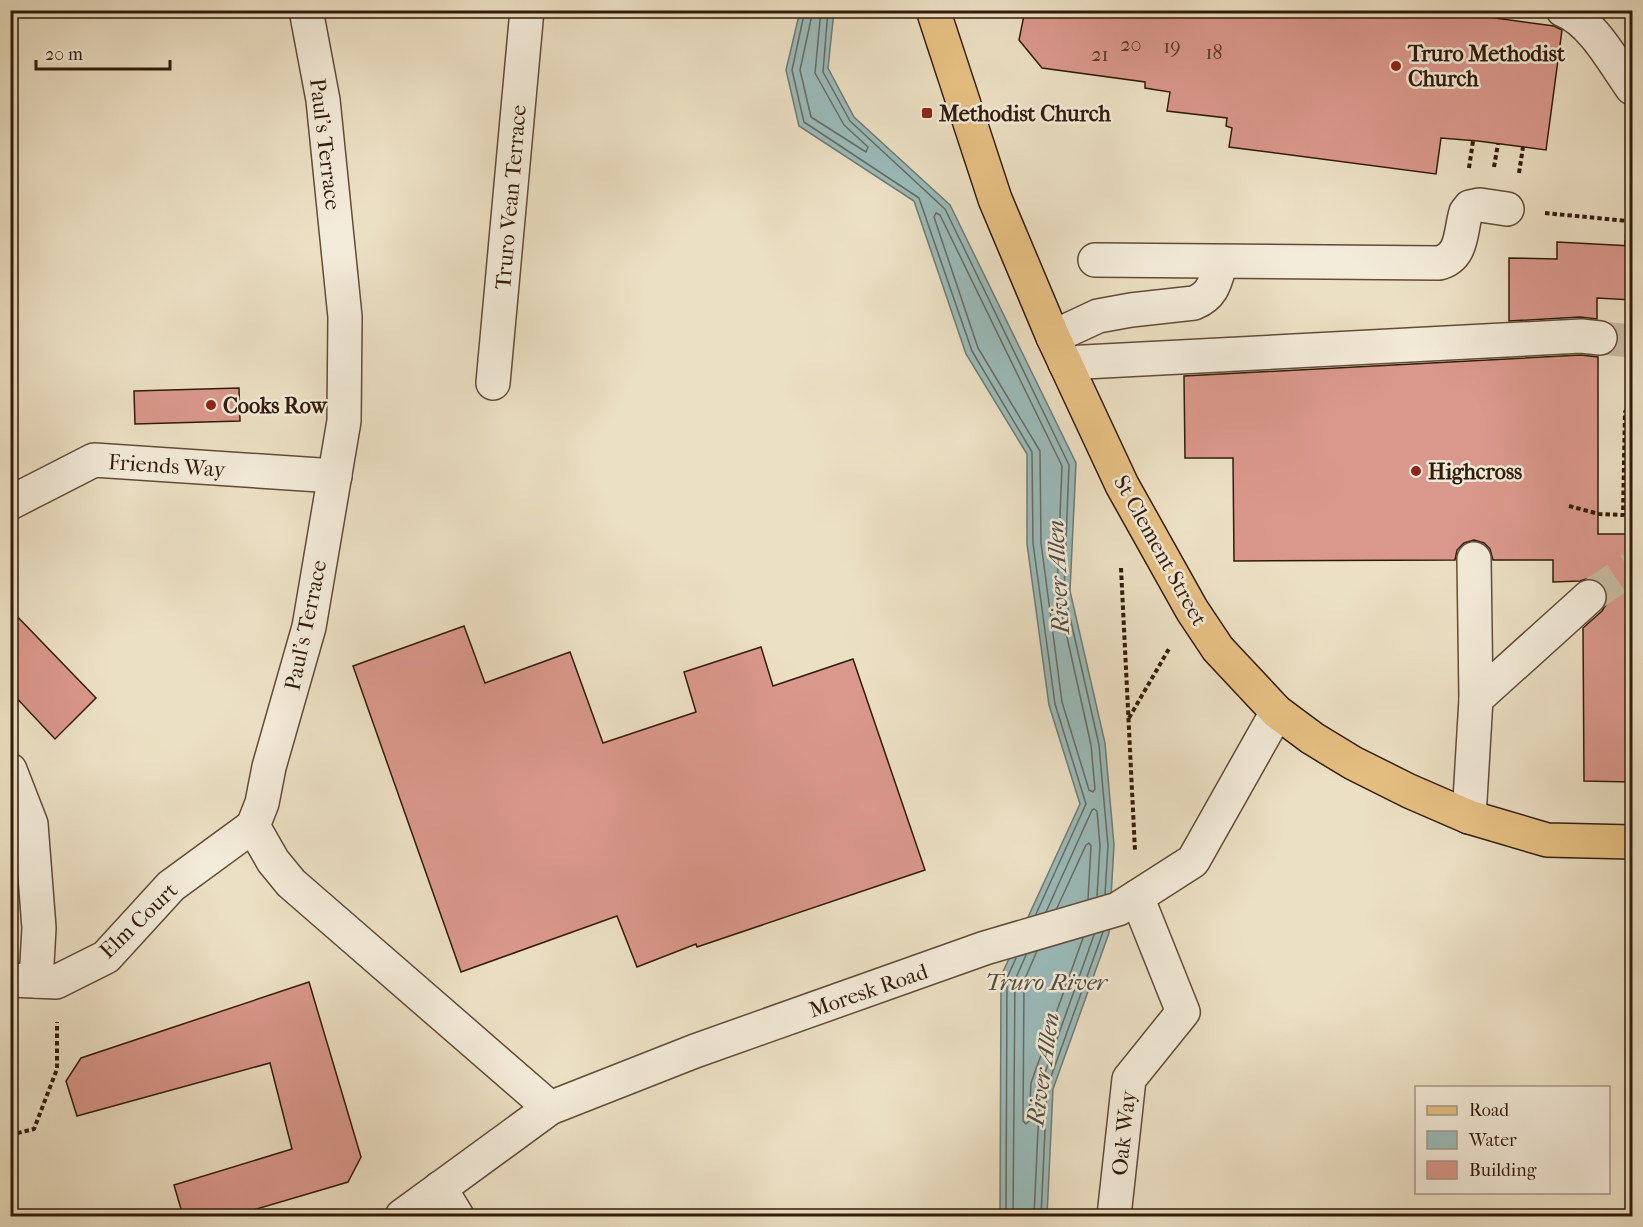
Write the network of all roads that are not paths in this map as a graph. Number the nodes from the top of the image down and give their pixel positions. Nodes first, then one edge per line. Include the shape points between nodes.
1 (306, 10) edge
2 (527, 10) edge
3 (933, 10) edge
4 (1564, 11) edge
5 (1632, 88) edge
6 (1507, 209) road end
7 (1095, 260) dead end
8 (1221, 262) junction
9 (1600, 338) tunnel mouth
10 (1064, 360) junction
11 (1185, 378) dead end
12 (493, 383) dead end
13 (335, 476) junction
14 (10, 503) edge
15 (1474, 560) dead end
16 (1589, 597) tunnel mouth
17 (1476, 699) junction
18 (1277, 712) junction
19 (10, 770) edge
20 (1469, 817) junction
21 (253, 826) junction
22 (1632, 842) edge
23 (1127, 903) junction
24 (34, 981) edge
25 (550, 1108) junction
26 (440, 1188) junction
27 (402, 1216) edge
28 (457, 1216) edge
29 (1114, 1216) edge

1 - 13 street, Paul's Terrace via 323,100 345,317 344,421
2 - 12 street, Truro Vean Terrace
3 - 10 main road, St Clement Street via 995,199
4 - 5 street via 1586,24
6 - 8 street via 1470,207 1456,254 1439,263
7 - 8 street
8 - 10 street via 1213,290 1204,299 1098,316
9 - 10 street
10 - 11 street
10 - 18 main road, St Clement Street via 1122,485 1192,610 1218,649
13 - 14 street, Friends Way via 94,460
13 - 21 street, Paul's Terrace via 309,627
15 - 17 street
16 - 17 street
17 - 20 street
18 - 20 main road, St Clement Street via 1353,763
18 - 23 street, Moresk Road via 1193,861
19 - 24 street via 31,824 39,928
20 - 22 main road, St Clement Street via 1547,840
21 - 24 street, Elm Court via 171,886 106,957
21 - 25 street via 291,884
23 - 25 street, Moresk Road via 985,948 695,1051
23 - 29 street, Oak Way via 1183,1012 1129,1078
25 - 26 street, Moresk Road
26 - 27 street, Moresk Road
26 - 28 street

